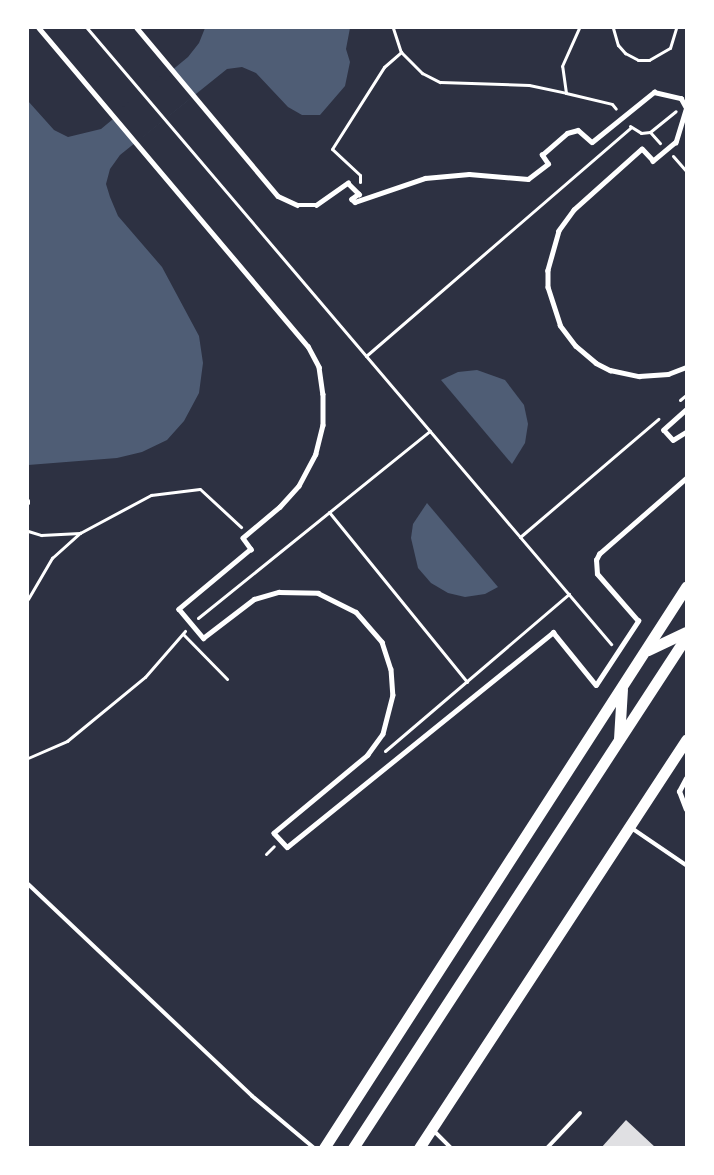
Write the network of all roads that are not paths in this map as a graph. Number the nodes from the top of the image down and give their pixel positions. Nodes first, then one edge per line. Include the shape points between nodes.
1 (39, 28) edge
2 (137, 28) edge
3 (686, 109) edge
4 (686, 367) edge
5 (686, 410) edge
6 (686, 432) edge
7 (686, 478) edge
8 (686, 587) edge
9 (686, 632) edge
10 (686, 637) edge
11 (644, 652) junction
12 (622, 687) junction
13 (620, 739) junction
14 (686, 740) edge
15 (686, 778) edge
16 (686, 809) edge
17 (630, 827) junction
18 (686, 865) edge
19 (28, 884) edge
20 (580, 1112) dead end
21 (432, 1128) junction
22 (314, 1148) edge
23 (324, 1148) edge
24 (353, 1148) edge
25 (419, 1148) edge
26 (451, 1148) edge
27 (547, 1148) edge

1 - 7 street via 308,346 319,367 323,424 316,454 292,493 243,538 251,549 179,609 203,638 254,599 279,592 318,593 356,612 374,630 388,655 393,695 383,734 368,755 274,833 287,847 553,632 596,685 638,621 597,574 596,560
2 - 3 street via 283,201 316,205 348,184 359,194 352,199 355,202 424,178 469,174 528,180 548,164 542,155 568,133 578,130 592,142 654,92 680,98
3 - 4 street via 676,142 653,161 642,149 574,210 559,231 548,270 550,294 560,325 576,346 596,363 639,376 668,374
5 - 6 street via 664,430 673,440
8 - 11 main road
9 - 11 main road via 665,639
10 - 13 main road
11 - 12 main road
12 - 13 main road
12 - 23 main road
13 - 24 main road
14 - 17 main road
15 - 16 street via 679,791
17 - 18 lane
17 - 21 main road
19 - 22 lane via 252,1096
20 - 27 lane
21 - 25 main road
21 - 26 lane

